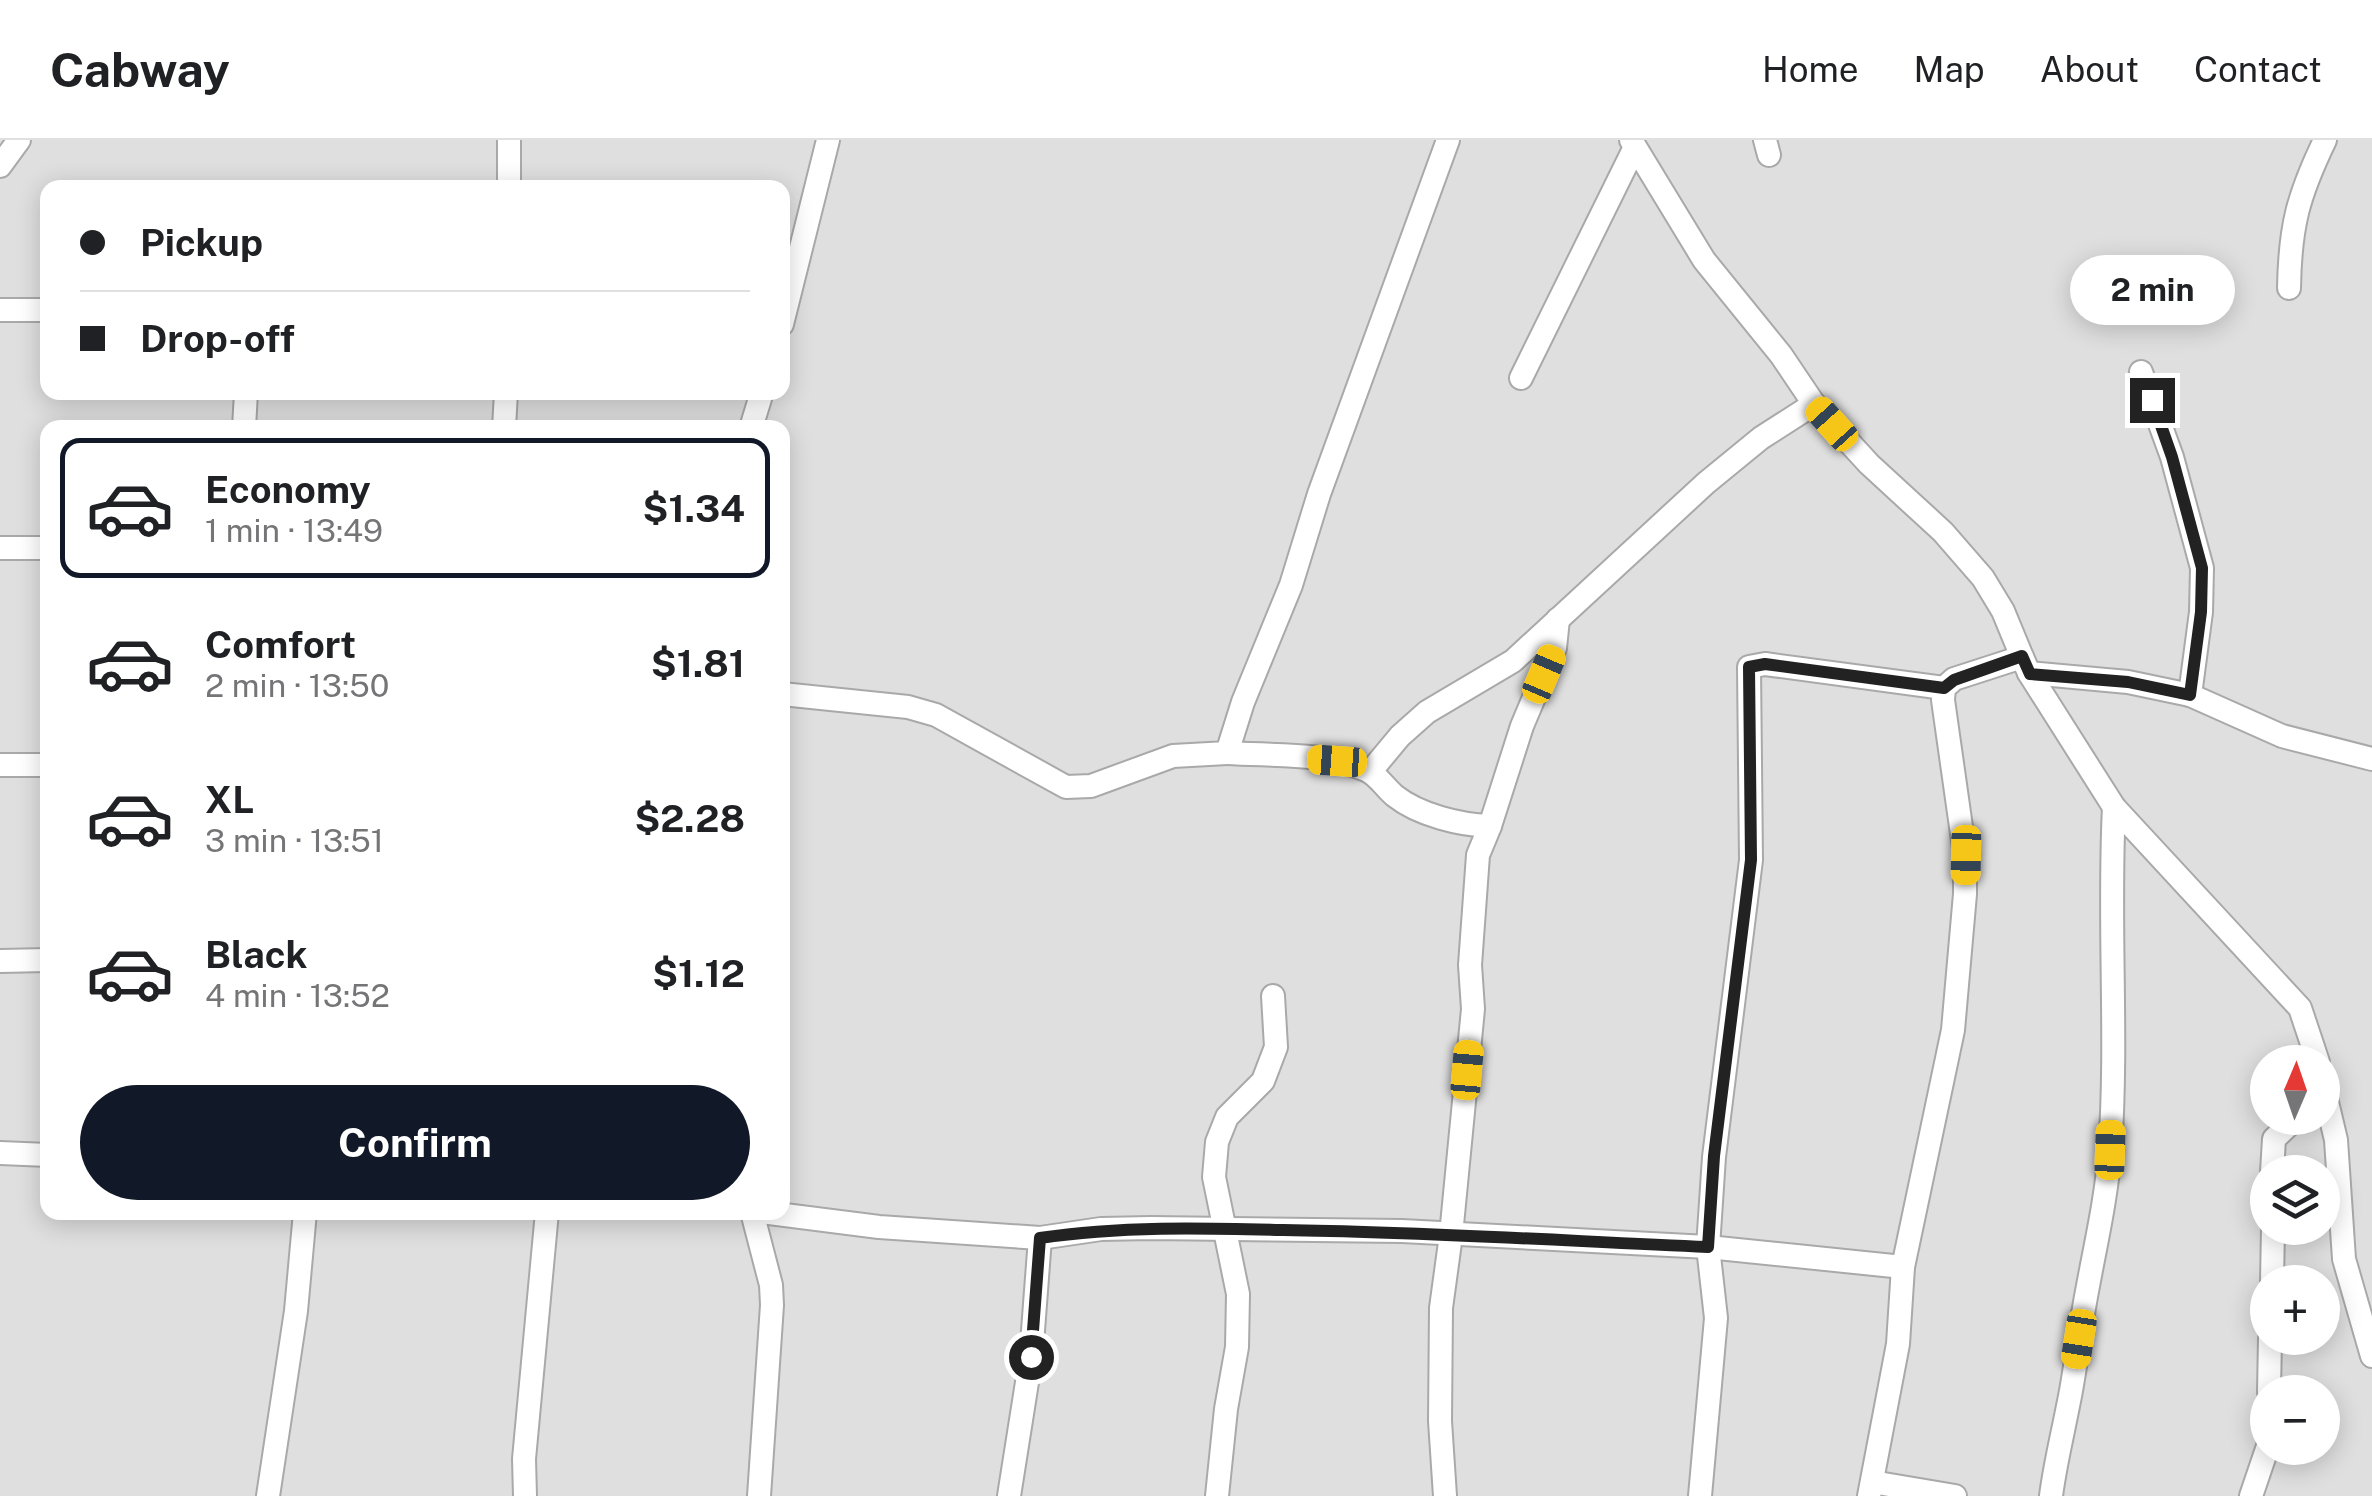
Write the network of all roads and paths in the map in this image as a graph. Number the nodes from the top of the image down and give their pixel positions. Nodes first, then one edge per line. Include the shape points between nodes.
1 (18, 140) edge
2 (509, 140) edge
3 (828, 140) edge
4 (1448, 140) edge
5 (2325, 140) edge
6 (1632, 144) edge
7 (0, 166) edge
8 (509, 180) edge
9 (2289, 288) dead end
10 (790, 292) edge
11 (0, 310) edge
12 (40, 310) edge
13 (2141, 372) dead end
14 (1521, 378) dead end
15 (1814, 404) junction
16 (0, 548) edge
17 (40, 548) edge
18 (1558, 618) junction
19 (2026, 665) junction
20 (1944, 688) junction
21 (790, 695) edge
22 (2190, 695) junction
23 (1227, 753) junction
24 (2372, 759) edge
25 (0, 765) edge
26 (40, 765) edge
27 (1370, 772) junction
28 (2114, 807) junction
29 (1490, 826) junction
30 (40, 960) edge
31 (0, 961) edge
32 (1273, 996) dead end
33 (2312, 1045) edge
34 (2335, 1135) edge
35 (0, 1153) edge
36 (40, 1155) edge
37 (790, 1215) edge
38 (304, 1220) edge
39 (545, 1220) edge
40 (754, 1220) edge
41 (1224, 1228) junction
42 (1451, 1235) junction
43 (1040, 1238) junction
44 (1708, 1247) junction
45 (1904, 1267) junction
46 (2372, 1356) edge
47 (2262, 1465) edge
48 (1870, 1489) edge
49 (268, 1496) edge
50 (525, 1496) edge
51 (759, 1496) edge
52 (1009, 1496) edge
53 (1217, 1496) edge
54 (1445, 1496) edge
55 (1700, 1496) edge
56 (1955, 1496) edge
57 (2051, 1496) edge
58 (2251, 1496) edge

1 - 7 street
2 - 8 street
3 - 10 street
4 - 23 street
5 - 9 street via 2297,206
6 - 14 street
6 - 15 street via 1704,260
11 - 12 street
13 - 22 street via 2202,568
15 - 18 street via 1706,483
15 - 19 street via 1983,578
16 - 17 street
18 - 27 street via 1513,661 1426,712
18 - 29 street via 1555,648
19 - 20 street via 1954,680
19 - 22 street
19 - 28 street
20 - 44 street via 1749,667 1751,860
20 - 45 street via 1965,894 1953,1030
21 - 23 street via 936,715 1066,787 1091,786 1173,756
22 - 24 street via 2282,736
23 - 27 street via 1337,761
25 - 26 street
27 - 29 street via 1397,798 1467,825
28 - 33 street via 2300,1008
28 - 57 street via 2110,1150
29 - 42 street via 1478,855
30 - 31 street
32 - 41 street via 1276,1047 1263,1081 1227,1117 1218,1142 1214,1176
34 - 46 street via 2344,1259
35 - 36 street
37 - 43 street
38 - 49 street
39 - 50 street
40 - 51 street via 772,1305
41 - 42 street
41 - 43 street via 1101,1229
41 - 53 street via 1238,1294 1237,1347
42 - 44 street
42 - 54 street via 1441,1308
43 - 52 street via 1031,1357
44 - 45 street
44 - 55 street via 1716,1318
45 - 48 street via 1898,1344
47 - 58 street
48 - 56 street

